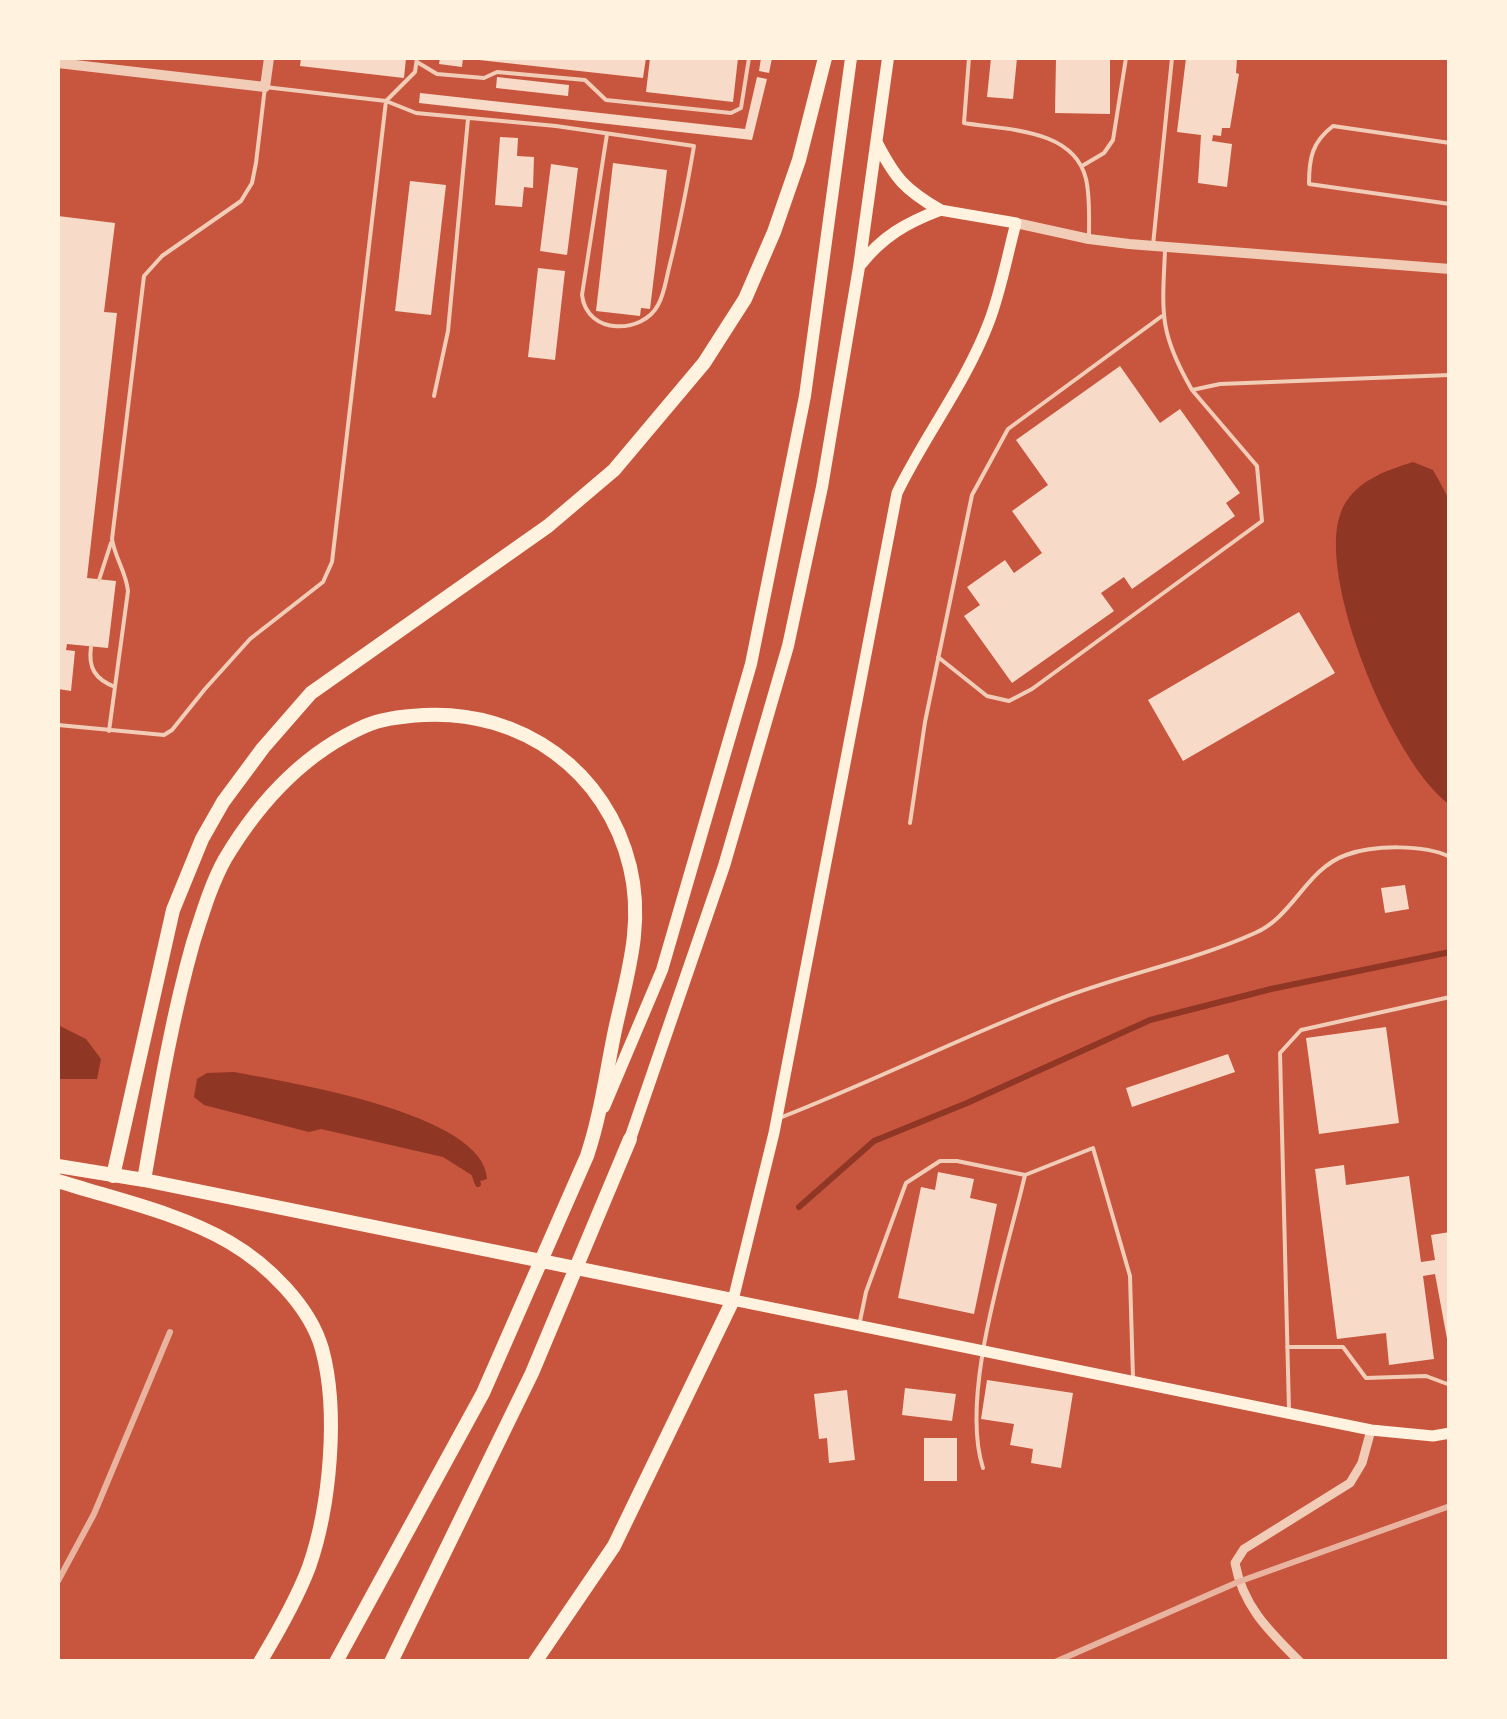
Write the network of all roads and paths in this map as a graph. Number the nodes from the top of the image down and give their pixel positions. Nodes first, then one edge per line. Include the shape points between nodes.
1 (268, 58) edge
2 (749, 58) edge
3 (824, 58) edge
4 (851, 58) edge
5 (888, 58) edge
6 (969, 58) edge
7 (1126, 58) edge
8 (1172, 58) edge
9 (417, 60) edge
10 (58, 64) edge
11 (265, 87) junction
12 (386, 101) junction
13 (468, 119) junction
14 (607, 134) junction
15 (877, 143) junction
16 (1450, 143) edge
17 (1081, 166) junction
18 (1450, 204) edge
19 (940, 210) junction
20 (1016, 224) junction
21 (1089, 239) junction
22 (1159, 246) junction
23 (859, 267) junction
24 (1450, 268) edge
25 (1162, 316) junction
26 (1450, 375) edge
27 (1192, 390) junction
28 (434, 396) dead end
29 (112, 538) junction
30 (99, 580) dead end
31 (91, 646) dead end
32 (938, 657) junction
33 (115, 686) junction
34 (58, 725) edge
35 (109, 731) junction
36 (910, 823) dead end
37 (1450, 857) edge
38 (1449, 998) edge
39 (777, 1118) junction
40 (599, 1120) junction
41 (630, 1139) joint
42 (58, 1162) edge
43 (1025, 1175) junction
44 (113, 1176) junction
45 (144, 1180) junction
46 (58, 1181) edge
47 (734, 1300) junction
48 (859, 1325) junction
49 (1287, 1347) junction
50 (983, 1351) junction
51 (1132, 1381) junction
52 (1450, 1385) edge
53 (1290, 1413) junction
54 (1371, 1430) junction
55 (1450, 1433) edge
56 (983, 1468) dead end
57 (260, 1662) edge
58 (336, 1662) edge
59 (391, 1662) edge
60 (534, 1662) edge
61 (1300, 1662) edge

1 - 11 street
2 - 9 lane via 741,108 731,112 606,100 584,80 437,74
3 - 44 highway via 774,232 745,299 704,363 614,470 548,526 311,693 223,802 173,910
4 - 40 main road via 805,396 751,664 662,970
5 - 15 main road
6 - 17 lane via 964,122 1048,138
7 - 17 lane via 1113,140
8 - 22 lane
9 - 12 lane via 415,72
10 - 11 street
11 - 12 lane
11 - 29 lane via 252,183 241,202 144,276
12 - 13 lane via 416,113
12 - 35 lane via 332,562 323,582 250,639 172,730 154,736
13 - 14 lane
13 - 28 lane via 448,331
14 - 14 lane via 694,146 658,307 629,324 597,323 582,295
15 - 19 main road via 894,176
15 - 23 main road
16 - 18 lane via 1333,126 1318,137 1309,158 1309,184
17 - 21 lane
19 - 20 main road
19 - 23 main road via 878,242
20 - 21 street
20 - 39 main road via 990,321 897,493
21 - 22 street
22 - 24 street
22 - 25 lane
23 - 41 main road via 788,646 724,866
25 - 27 lane via 1172,354
25 - 32 lane via 1008,429 972,495
26 - 27 lane
27 - 32 lane via 1256,466 1262,521 1009,701 987,696
29 - 30 lane
29 - 33 lane via 128,592
31 - 33 lane via 95,675
32 - 36 lane
33 - 35 lane
34 - 35 lane
37 - 39 lane via 1405,848 1348,854 1324,866 1259,932 1056,1000
38 - 49 lane via 1302,1030 1280,1054
39 - 47 main road
40 - 45 highway via 636,934 630,868 611,816 574,766 527,734 470,717 404,716 332,743 286,778 223,862 184,975
40 - 58 highway via 483,1393
41 - 59 highway via 532,1373
42 - 44 highway
43 - 48 lane via 940,1161 906,1183
43 - 50 lane
43 - 51 lane via 1093,1148 1130,1276
44 - 45 highway
45 - 47 highway
46 - 57 highway via 230,1242 303,1310 322,1347 330,1436 324,1504 309,1567
47 - 48 main road
47 - 60 highway via 614,1546
48 - 50 main road
49 - 52 lane via 1343,1348 1366,1378 1426,1376
49 - 53 lane
50 - 51 main road
50 - 56 lane via 974,1423
51 - 53 main road
53 - 54 main road
54 - 55 main road
54 - 61 street via 1350,1484 1244,1550 1235,1563 1259,1621

